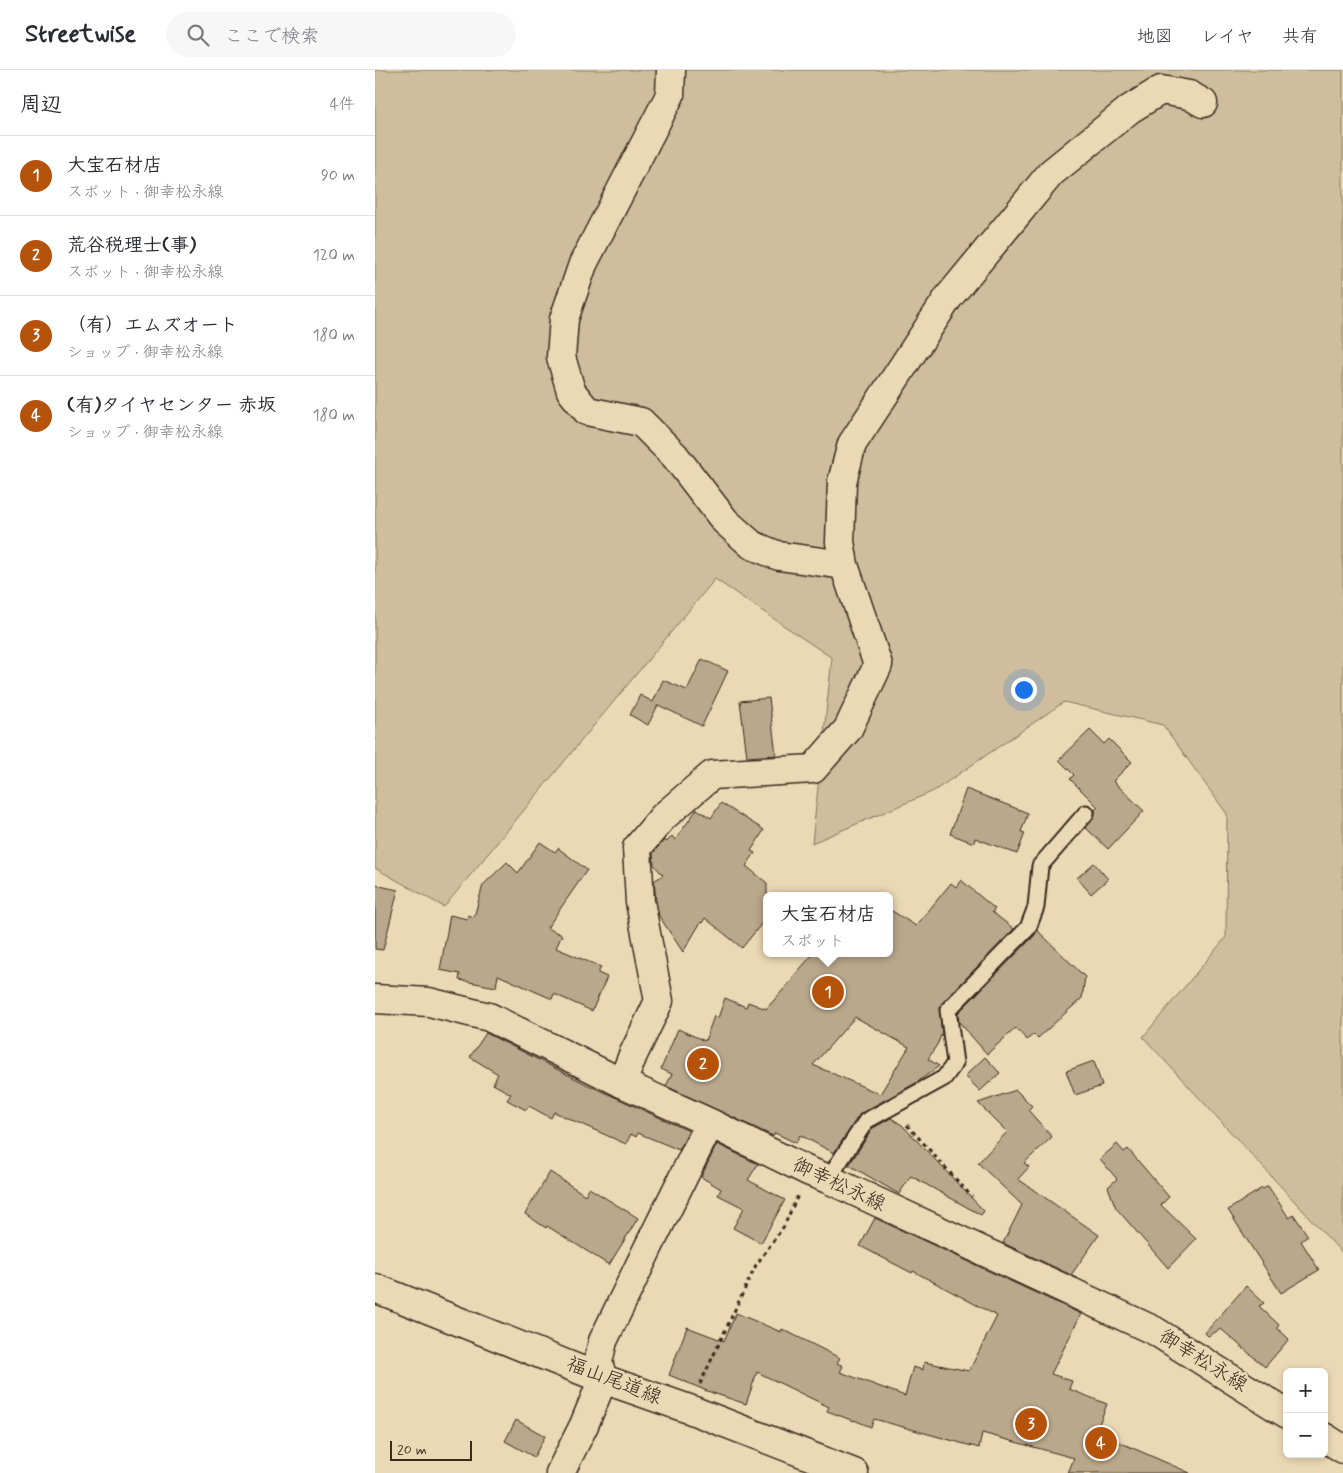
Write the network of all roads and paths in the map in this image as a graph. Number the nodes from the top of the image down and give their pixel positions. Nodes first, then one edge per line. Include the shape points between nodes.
1 (671, 70) edge
2 (1203, 103) dead end
3 (844, 565) junction
4 (1087, 813) dead end
5 (375, 999) edge
6 (622, 1083) junction
7 (710, 1124) junction
8 (907, 1125) dead end
9 (818, 1175) junction
10 (972, 1197) dead end
11 (375, 1288) edge
12 (603, 1378) junction
13 (689, 1410) junction
14 (1285, 1413) edge
15 (1328, 1439) edge
16 (1343, 1448) edge
17 (560, 1473) edge
18 (853, 1473) edge

1 - 3 street via 670,96 583,264 564,319 561,357 571,391 587,411 641,422 675,456 725,521 752,545 779,556
2 - 3 street via 1189,95 1161,90 1131,109 1051,173 948,298 852,444 843,482 840,542
3 - 6 street via 878,665 848,729 813,769 712,776 663,817 637,848 640,902 659,1001
4 - 9 lane via 1040,866 1035,907 1028,928 948,1010 955,1063 944,1078 865,1120
5 - 6 street, 御幸松永線 via 429,1002 489,1017
6 - 7 street, 御幸松永線
7 - 9 street, 御幸松永線
7 - 12 street via 603,1341 598,1362
8 - 10 path
9 - 13 path via 756,1265
9 - 14 street, 御幸松永線 via 1155,1331
11 - 12 street, 福山尾道線
12 - 13 street, 福山尾道線
12 - 17 street
13 - 18 street, 福山尾道線
15 - 16 street

